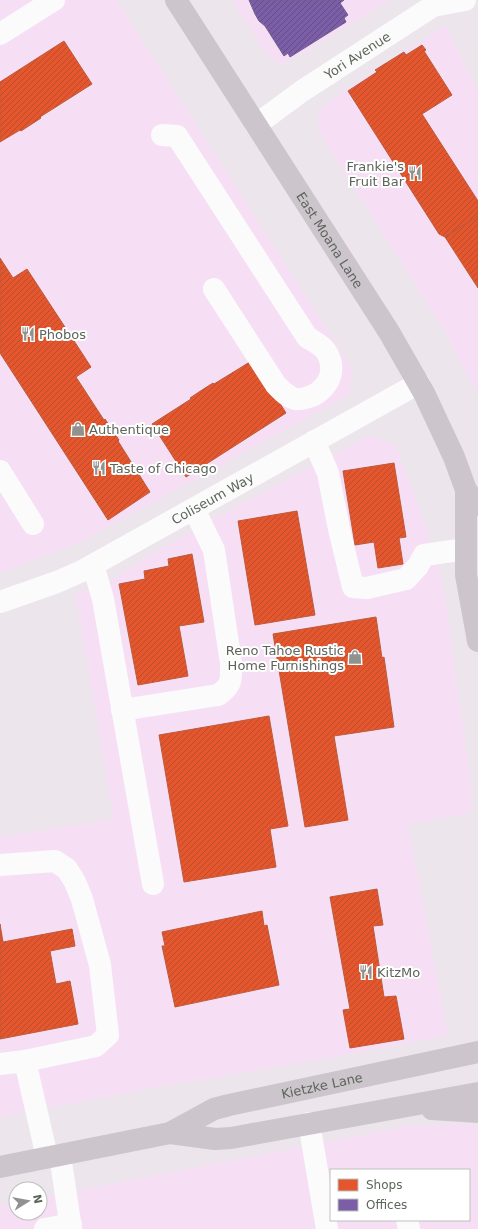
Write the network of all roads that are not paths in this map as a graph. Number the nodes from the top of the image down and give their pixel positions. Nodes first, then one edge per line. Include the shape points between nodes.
1 (54, 0) edge
2 (176, 0) edge
3 (465, 0) edge
4 (0, 34) edge
5 (256, 125) junction
6 (162, 135) dead end
7 (214, 289) dead end
8 (419, 383) junction
9 (314, 441) junction
10 (0, 471) edge
11 (472, 497) edge
12 (194, 508) junction
13 (33, 524) dead end
14 (466, 549) junction
15 (93, 565) junction
16 (0, 602) edge
17 (478, 641) edge
18 (122, 710) junction
19 (0, 865) edge
20 (153, 884) dead end
21 (478, 1052) edge
22 (25, 1061) junction
23 (0, 1064) edge
24 (478, 1093) edge
25 (401, 1106) junction
26 (478, 1112) edge
27 (309, 1123) junction
28 (170, 1133) junction
29 (53, 1156) junction
30 (0, 1167) edge
31 (324, 1177) edge
32 (71, 1227) edge
33 (45, 1229) edge
34 (327, 1229) edge

1 - 4 street
2 - 5 main road, East Moana Lane
3 - 5 street, Yori Avenue via 433,6 302,90
5 - 8 main road, East Moana Lane
6 - 7 street via 177,136 307,338 324,349 332,371 329,381 321,391 297,400 286,395 276,385
8 - 9 street, Coliseum Way
8 - 11 main road, East Moana Lane
9 - 12 street, Coliseum Way
9 - 14 street via 328,473 353,587 367,588 406,579 424,555
10 - 13 street
11 - 14 main road, East Moana Lane
12 - 15 street, Coliseum Way
12 - 18 street via 214,550 230,655 231,679 227,690 218,695
14 - 17 main road, East Moana Lane via 466,575
15 - 16 street, Coliseum Way via 56,582
15 - 18 street via 104,600
18 - 20 street
19 - 22 street via 55,861 67,869 82,899 101,973 108,1035 96,1046
21 - 28 main road, Kietzke Lane via 228,1105 214,1109
22 - 23 street
22 - 29 street
24 - 25 main road, Kietzke Lane
25 - 26 main road
25 - 27 main road, Kietzke Lane
27 - 28 main road, Kietzke Lane via 231,1138 215,1139
27 - 31 street
28 - 29 main road, Kietzke Lane
29 - 30 main road, Kietzke Lane
29 - 32 street
31 - 34 street
32 - 33 street

